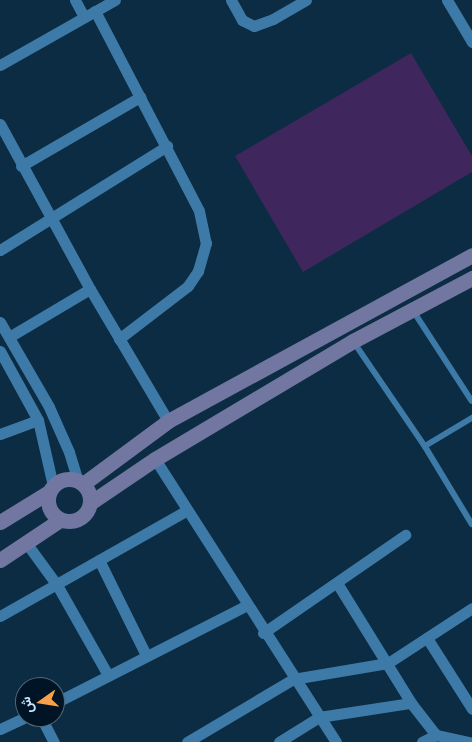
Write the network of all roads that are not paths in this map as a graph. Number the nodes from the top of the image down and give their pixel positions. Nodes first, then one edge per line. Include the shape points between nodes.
1 (74, 0) edge
2 (115, 0) edge
3 (231, 0) edge
4 (306, 0) edge
5 (448, 0) edge
6 (96, 11) junction
7 (84, 17) junction
8 (472, 42) edge
9 (0, 66) edge
10 (140, 97) junction
11 (0, 124) edge
12 (167, 146) junction
13 (22, 166) junction
14 (51, 219) junction
15 (0, 250) edge
16 (472, 255) edge
17 (472, 278) edge
18 (90, 289) junction
19 (413, 310) junction
20 (0, 322) edge
21 (9, 337) junction
22 (119, 339) junction
23 (353, 341) junction
24 (0, 352) edge
25 (472, 401) edge
26 (472, 418) edge
27 (38, 420) junction
28 (168, 421) junction
29 (0, 434) edge
30 (425, 446) junction
31 (155, 458) junction
32 (80, 482) junction
33 (51, 489) junction
34 (90, 502) junction
35 (188, 510) junction
36 (60, 520) junction
37 (0, 522) edge
38 (472, 524) edge
39 (405, 536) dead end
40 (27, 544) junction
41 (0, 560) edge
42 (99, 560) junction
43 (337, 583) junction
44 (57, 585) junction
45 (247, 605) junction
46 (472, 608) edge
47 (0, 616) edge
48 (264, 633) junction
49 (427, 638) junction
50 (146, 655) junction
51 (388, 663) junction
52 (108, 675) junction
53 (293, 679) junction
54 (65, 698) edge
55 (411, 702) junction
56 (472, 709) edge
57 (319, 718) junction
58 (15, 722) edge
59 (46, 727) edge
60 (0, 729) edge
61 (436, 735) junction
62 (54, 742) edge
63 (187, 742) edge
64 (279, 742) edge
65 (336, 742) edge
66 (422, 742) edge
67 (469, 742) edge

1 - 7 street
2 - 6 street
3 - 4 street via 242,20 254,26
5 - 8 street
6 - 7 street
6 - 10 street
7 - 9 street
10 - 12 street
10 - 13 street
11 - 13 street
12 - 14 street
12 - 22 street via 199,211 206,243 203,258 188,286
13 - 14 street
14 - 15 street
14 - 18 street
16 - 28 main road
17 - 19 main road
18 - 21 street
18 - 22 street
19 - 23 main road
19 - 25 lane
20 - 21 street
21 - 32 street via 49,408
22 - 28 street
23 - 30 lane
23 - 31 main road
24 - 27 street
26 - 30 lane
27 - 29 street
27 - 33 street
28 - 32 main road
30 - 38 lane
31 - 34 main road
31 - 35 street
32 - 33 main road via 64,479
32 - 34 main road
33 - 36 main road via 50,511
33 - 37 main road
34 - 36 main road via 80,519
35 - 42 street
35 - 45 street
36 - 40 main road
39 - 43 street
40 - 41 main road
40 - 44 street
42 - 44 street
42 - 50 street
43 - 48 street
43 - 51 street
44 - 47 street
44 - 52 street
45 - 48 street
45 - 50 street
46 - 49 street
48 - 53 street
49 - 51 street
49 - 56 street
50 - 52 street
51 - 53 street
51 - 55 street
52 - 54 street
53 - 57 street
53 - 63 street
55 - 57 street
55 - 61 street
57 - 64 street
57 - 65 street
58 - 60 street
59 - 62 street
61 - 66 street
61 - 67 street

